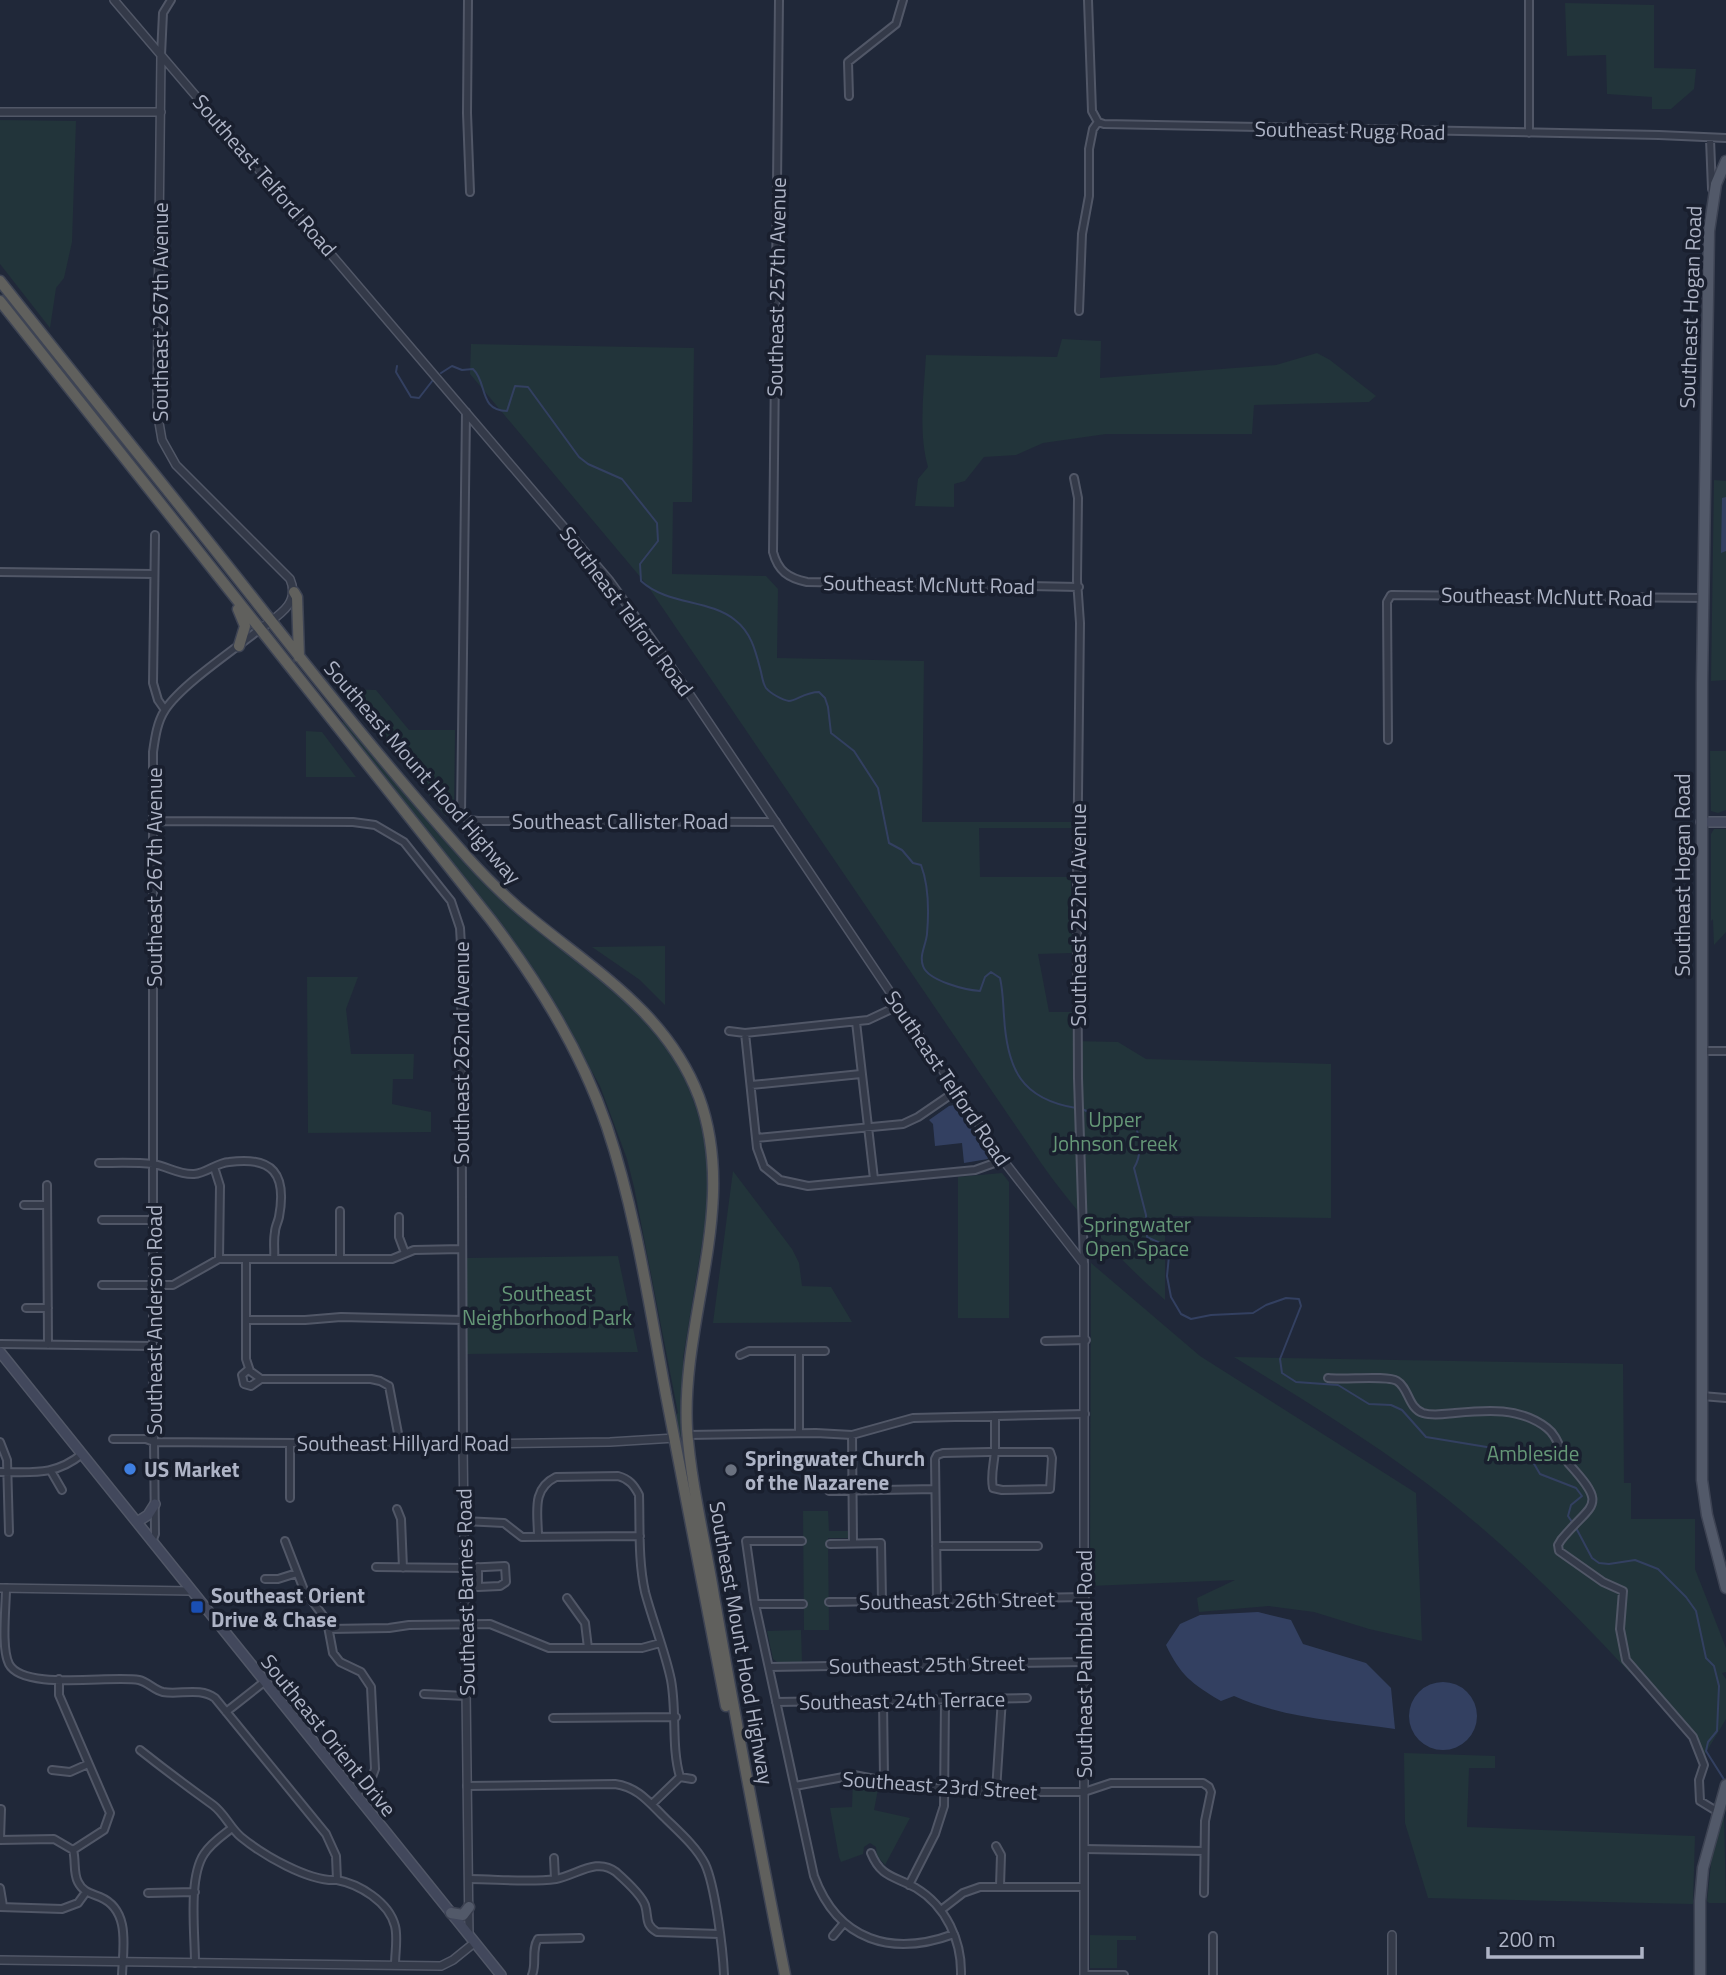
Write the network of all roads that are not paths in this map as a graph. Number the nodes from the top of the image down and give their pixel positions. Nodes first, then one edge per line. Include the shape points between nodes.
1 (114, 0) edge
2 (468, 0) edge
3 (779, 0) edge
4 (903, 0) edge
5 (1088, 0) edge
6 (1529, 0) edge
7 (167, 2) edge
8 (161, 55) junction
9 (849, 96) dead end
10 (0, 112) edge
11 (161, 112) junction
12 (1098, 122) junction
13 (1529, 133) junction
14 (1726, 138) edge
15 (1710, 139) junction
16 (1726, 161) edge
17 (470, 192) dead end
18 (1713, 194) junction
19 (0, 281) edge
20 (0, 302) edge
21 (1079, 311) dead end
22 (466, 410) junction
23 (1074, 478) dead end
24 (155, 535) dead end
25 (194, 546) junction
26 (0, 572) edge
27 (782, 572) joint
28 (154, 573) junction
29 (226, 587) junction
30 (1079, 587) junction
31 (294, 592) junction
32 (1703, 598) junction
33 (271, 621) junction
34 (260, 629) junction
35 (239, 646) junction
36 (299, 657) junction
37 (334, 703) junction
38 (165, 710) junction
39 (1388, 740) dead end
40 (152, 821) junction
41 (776, 821) junction
42 (1701, 822) junction
43 (1726, 822) edge
44 (898, 1006) junction
45 (856, 1022) junction
46 (729, 1031) dead end
47 (745, 1032) junction
48 (1700, 1051) junction
49 (1726, 1051) edge
50 (861, 1074) junction
51 (751, 1085) junction
52 (956, 1091) junction
53 (867, 1127) junction
54 (756, 1138) junction
55 (154, 1139) joint
56 (1003, 1160) junction
57 (99, 1163) dead end
58 (154, 1164) junction
59 (214, 1167) junction
60 (874, 1179) junction
61 (47, 1185) dead end
62 (24, 1205) dead end
63 (47, 1205) junction
64 (340, 1211) dead end
65 (399, 1217) dead end
66 (102, 1220) dead end
67 (153, 1220) junction
68 (462, 1249) junction
69 (405, 1253) junction
70 (219, 1259) junction
71 (246, 1259) junction
72 (275, 1259) junction
73 (340, 1259) junction
74 (1084, 1264) junction
75 (103, 1285) dead end
76 (153, 1286) junction
77 (26, 1308) dead end
78 (48, 1308) junction
79 (246, 1320) junction
80 (463, 1320) junction
81 (1045, 1340) dead end
82 (1086, 1340) junction
83 (0, 1344) edge
84 (48, 1345) junction
85 (153, 1346) junction
86 (799, 1351) junction
87 (825, 1351) dead end
88 (0, 1352) edge
89 (1086, 1353) joint
90 (740, 1355) dead end
91 (251, 1371) junction
92 (1328, 1378) dead end
93 (261, 1379) junction
94 (1702, 1396) junction
95 (1726, 1398) edge
96 (1085, 1414) junction
97 (995, 1416) junction
98 (799, 1433) junction
99 (852, 1435) junction
100 (688, 1436) junction
101 (675, 1438) junction
102 (113, 1439) dead end
103 (0, 1442) edge
104 (154, 1442) junction
105 (290, 1443) junction
106 (400, 1444) junction
107 (463, 1444) junction
108 (995, 1452) junction
109 (82, 1454) junction
110 (51, 1471) junction
111 (4, 1472) edge
112 (935, 1489) junction
113 (62, 1490) dead end
114 (853, 1490) junction
115 (829, 1491) dead end
116 (290, 1499) dead end
117 (697, 1501) junction
118 (155, 1504) junction
119 (397, 1509) dead end
120 (464, 1521) junction
121 (136, 1522) junction
122 (9, 1532) dead end
123 (640, 1536) junction
124 (538, 1537) junction
125 (285, 1541) dead end
126 (802, 1541) dead end
127 (152, 1542) junction
128 (853, 1543) junction
129 (830, 1544) dead end
130 (936, 1546) junction
131 (1038, 1546) dead end
132 (376, 1567) dead end
133 (403, 1567) junction
134 (478, 1567) junction
135 (465, 1568) junction
136 (297, 1573) junction
137 (265, 1579) dead end
138 (465, 1587) junction
139 (478, 1587) junction
140 (3, 1588) edge
141 (1726, 1588) edge
142 (191, 1591) junction
143 (1085, 1597) junction
144 (567, 1598) dead end
145 (881, 1601) junction
146 (937, 1601) junction
147 (829, 1602) dead end
148 (755, 1604) junction
149 (803, 1604) dead end
150 (466, 1625) junction
151 (329, 1629) junction
152 (660, 1643) junction
153 (588, 1648) junction
154 (1085, 1662) junction
155 (769, 1667) junction
156 (59, 1679) junction
157 (264, 1682) junction
158 (424, 1694) dead end
159 (466, 1696) junction
160 (1002, 1698) junction
161 (1027, 1698) dead end
162 (945, 1699) junction
163 (883, 1700) junction
164 (776, 1702) junction
165 (226, 1712) junction
166 (676, 1717) junction
167 (553, 1718) dead end
168 (140, 1750) dead end
169 (88, 1764) junction
170 (52, 1770) dead end
171 (680, 1777) junction
172 (692, 1779) dead end
173 (884, 1779) junction
174 (467, 1786) junction
175 (795, 1786) junction
176 (944, 1788) junction
177 (1725, 1788) edge
178 (996, 1791) junction
179 (1084, 1792) junction
180 (355, 1795) junction
181 (652, 1804) junction
182 (1, 1809) edge
183 (1718, 1812) junction
184 (232, 1828) junction
185 (0, 1840) edge
186 (996, 1846) dead end
187 (1084, 1849) junction
188 (73, 1850) junction
189 (1204, 1851) junction
190 (871, 1853) dead end
191 (554, 1858) dead end
192 (469, 1879) junction
193 (555, 1879) junction
194 (337, 1880) junction
195 (909, 1885) junction
196 (1000, 1886) junction
197 (1084, 1887) junction
198 (0, 1888) edge
199 (86, 1892) junction
200 (195, 1892) junction
201 (1204, 1892) dead end
202 (148, 1893) dead end
203 (1, 1906) edge
204 (469, 1907) junction
205 (941, 1910) junction
206 (450, 1913) junction
207 (843, 1924) junction
208 (649, 1927) junction
209 (642, 1934) dead end
210 (719, 1934) junction
211 (954, 1934) junction
212 (1392, 1935) dead end
213 (833, 1936) dead end
214 (1213, 1936) dead end
215 (580, 1938) dead end
216 (472, 1939) junction
217 (0, 1960) edge
218 (122, 1962) junction
219 (195, 1963) junction
220 (369, 1964) junction
221 (395, 1965) junction
222 (441, 1966) junction
223 (535, 1974) edge
224 (122, 1975) edge
225 (369, 1975) edge
226 (441, 1975) edge
227 (500, 1975) edge
228 (724, 1975) edge
229 (778, 1975) edge
230 (785, 1975) edge
231 (961, 1975) edge
232 (1084, 1975) edge
233 (1124, 1975) edge
234 (1213, 1975) edge
235 (1392, 1975) edge
236 (1700, 1975) edge

1 - 8 street, Southeast Telford Road
2 - 17 street
3 - 27 street, Southeast 257th Avenue via 773,552
4 - 9 street via 896,24 848,62
5 - 12 street via 1091,105
6 - 13 street
7 - 8 street
8 - 11 street, Southeast 267th Avenue
8 - 22 street, Southeast Telford Road
10 - 11 street
11 - 31 street, Southeast 267th Avenue via 157,411 162,440 181,471 284,572
12 - 13 street, Southeast Rugg Road
12 - 21 street via 1088,149 1089,196 1082,234
13 - 15 street, Southeast Rugg Road
14 - 15 street, Southeast Rugg Road
15 - 18 street
16 - 18 main road, Southeast Hogan Road
18 - 32 main road, Southeast Hogan Road
19 - 33 highway, Southeast Mount Hood Highway
20 - 25 highway, Southeast Mount Hood Highway
22 - 41 street, Southeast Telford Road via 628,606
22 - 41 street, Southeast Callister Road via 460,809 464,818
23 - 30 street, Southeast 252nd Avenue
24 - 28 street
25 - 29 highway, Southeast Mount Hood Highway
25 - 33 highway via 220,566 260,617
26 - 28 street
27 - 30 street, Southeast McNutt Road via 807,582
28 - 38 street via 153,683
29 - 34 highway, Southeast Mount Hood Highway
29 - 35 highway via 245,623
30 - 74 street, Southeast 252nd Avenue via 1078,1097
31 - 33 street via 287,608
31 - 36 highway
32 - 39 street, Southeast McNutt Road via 1391,594 1387,602
32 - 42 main road, Southeast Hogan Road
33 - 34 street
33 - 36 highway, Southeast Mount Hood Highway
34 - 35 street
34 - 37 highway via 271,634 309,681
34 - 101 highway, Southeast Mount Hood Highway via 519,958 564,1030 596,1099 623,1180
35 - 38 street
36 - 37 highway, Southeast Mount Hood Highway
37 - 100 highway, Southeast Mount Hood Highway via 494,885 650,1017 673,1046 692,1082 710,1138 714,1186 690,1352
38 - 40 street, Southeast 267th Avenue via 153,752
40 - 55 street, Southeast 267th Avenue
40 - 68 street, Southeast 262nd Avenue via 375,825 404,842 451,901 460,928
41 - 44 street, Southeast Telford Road
42 - 43 main road
42 - 48 main road, Southeast Hogan Road
44 - 45 street
44 - 52 street, Southeast Telford Road
45 - 47 street
45 - 50 street
46 - 47 street
47 - 51 street
48 - 49 street
48 - 94 main road, Southeast Hogan Road
50 - 51 street
50 - 53 street
51 - 54 street
52 - 53 street via 911,1121
52 - 56 street, Southeast Telford Road
53 - 54 street
53 - 60 street
54 - 60 street via 759,1157 772,1175 789,1183 808,1186
55 - 58 street, Southeast Anderson Road
56 - 60 street via 975,1170
56 - 74 street, Southeast Telford Road
57 - 58 street
58 - 59 street via 190,1174
58 - 67 street, Southeast Anderson Road
59 - 70 street via 220,1186
59 - 72 street via 232,1161 261,1161 273,1168 279,1181 280,1208
61 - 63 street
62 - 63 street
63 - 78 street
64 - 73 street
65 - 69 street
66 - 67 street
67 - 76 street, Southeast Anderson Road
68 - 69 street
68 - 80 street, Southeast Barnes Road
69 - 73 street via 392,1259
70 - 71 street
70 - 76 street via 177,1284
71 - 72 street
71 - 79 street
72 - 73 street
74 - 82 street, Southeast 252nd Avenue
75 - 76 street
76 - 85 street, Southeast Anderson Road
77 - 78 street
78 - 84 street
79 - 80 street
79 - 91 street via 246,1359
80 - 107 street, Southeast Barnes Road
81 - 82 street
82 - 89 street, Southeast 252nd Avenue
83 - 84 street
84 - 85 street
85 - 104 street, Southeast Anderson Road
86 - 87 street
86 - 90 street
86 - 98 street
88 - 109 main road, Southeast Orient Drive
89 - 96 street, Southeast Palmblad Road
91 - 93 street
91 - 93 street via 242,1375 244,1384 251,1386
92 - 183 street via 1388,1378 1402,1385 1419,1412 1514,1412 1547,1428 1592,1495 1591,1507 1564,1535 1559,1551 1623,1592 1620,1629 1626,1660 1693,1738 1704,1765 1700,1801
93 - 106 street via 391,1383
94 - 95 street
94 - 141 main road, Southeast Hogan Road via 1704,1499
96 - 97 street
96 - 143 street, Southeast Palmblad Road
97 - 99 street via 913,1418
97 - 108 street
98 - 99 street
98 - 100 street
99 - 114 street
100 - 117 highway, Southeast Mount Hood Highway
101 - 107 street, Southeast Hillyard Road
101 - 117 highway via 680,1441 690,1490
101 - 229 highway, Southeast Mount Hood Highway
102 - 104 street, Southeast Hillyard Road
103 - 111 street via 7,1457
104 - 105 street, Southeast Hillyard Road
104 - 118 street, Southeast Anderson Road
105 - 106 street, Southeast Hillyard Road
105 - 116 street
106 - 107 street, Southeast Hillyard Road
107 - 120 street, Southeast Barnes Road
108 - 108 street via 1050,1452 1050,1489 993,1488
108 - 112 street via 937,1455
109 - 110 street
109 - 121 main road, Southeast Orient Drive
110 - 111 street
110 - 113 street
111 - 122 street
112 - 114 street
112 - 130 street
114 - 115 street
114 - 128 street
117 - 230 highway, Southeast Mount Hood Highway
118 - 121 main road
118 - 127 street, Southeast Anderson Road
119 - 133 street
120 - 124 street via 496,1521 522,1536
120 - 135 street, Southeast Barnes Road
121 - 127 main road, Southeast Orient Drive
123 - 124 street
123 - 124 street via 636,1488 625,1478 608,1476 556,1477 545,1484 537,1498
123 - 152 street via 645,1591
125 - 136 street
126 - 148 street via 746,1541
127 - 142 main road, Southeast Orient Drive
128 - 129 street
128 - 145 street via 881,1544
130 - 131 street
130 - 146 street
132 - 133 street
133 - 135 street
134 - 135 street
134 - 139 street
134 - 139 street via 505,1566 507,1570 503,1585
135 - 138 street, Southeast Barnes Road
136 - 137 street
136 - 151 street
138 - 139 street
138 - 150 street, Southeast Barnes Road
140 - 142 street
140 - 156 street via 10,1665 25,1675
142 - 157 main road, Southeast Orient Drive
143 - 146 street, Southeast 26th Street
143 - 154 street, Southeast Palmblad Road
144 - 153 street via 585,1623
145 - 146 street, Southeast 26th Street
145 - 147 street, Southeast 26th Street
148 - 149 street
148 - 155 street
150 - 151 street
150 - 153 street via 496,1625 549,1648
150 - 159 street, Southeast Barnes Road
151 - 180 street via 332,1653 362,1672 372,1693 374,1775
152 - 153 street via 642,1648
152 - 166 street
154 - 155 street, Southeast 25th Street
154 - 179 street, Southeast Palmblad Road
155 - 164 street
156 - 165 street via 138,1680 159,1691 205,1693
156 - 169 street via 59,1695
157 - 165 street
157 - 180 main road, Southeast Orient Drive
158 - 159 street
159 - 174 street, Southeast Barnes Road
160 - 161 street, Southeast 24th Terrace
160 - 162 street, Southeast 24th Terrace
160 - 178 street
162 - 163 street, Southeast 24th Terrace
162 - 176 street
163 - 164 street, Southeast 24th Terrace
163 - 173 street
164 - 175 street
165 - 194 street via 326,1834 336,1856
166 - 167 street
166 - 171 street
168 - 184 street via 214,1806
169 - 170 street via 70,1772
169 - 188 street via 109,1808 109,1819 104,1830
171 - 172 street
171 - 181 street
173 - 175 street, Southeast 23rd Street via 854,1775
173 - 176 street, Southeast 23rd Street
174 - 181 street via 615,1784 635,1790
174 - 192 street, Southeast Barnes Road
175 - 207 street via 814,1876 830,1910
176 - 178 street, Southeast 23rd Street
176 - 195 street via 940,1821
177 - 183 main road
178 - 179 street, Southeast 23rd Street
179 - 187 street, Southeast Palmblad Road
179 - 189 street, Southeast 23rd Street via 1111,1783 1202,1783 1211,1795
180 - 206 main road, Southeast Orient Drive
181 - 210 street via 705,1865
182 - 185 street
183 - 236 main road via 1702,1876
184 - 194 street via 302,1874
184 - 200 street via 203,1855
185 - 188 street via 54,1839
186 - 196 street via 1001,1855
187 - 189 street
187 - 197 street, Southeast Palmblad Road
188 - 199 street via 77,1881
189 - 201 street
190 - 195 street via 880,1870
191 - 193 street
192 - 193 street
192 - 204 street, Southeast Barnes Road
193 - 208 street via 591,1866 608,1867 639,1896
194 - 221 street via 361,1887 392,1919
195 - 205 street
196 - 197 street
196 - 205 street via 968,1890
197 - 232 street, Southeast Palmblad Road
198 - 203 street
199 - 203 street via 78,1903 62,1909
199 - 218 street via 107,1900 117,1911 123,1929
200 - 202 street
200 - 219 street
204 - 206 main road via 463,1915
204 - 216 street, Southeast Barnes Road
205 - 211 street
206 - 216 main road, Southeast Orient Drive
207 - 211 street via 860,1935 897,1943 930,1943
207 - 213 street
208 - 209 street
208 - 210 street via 665,1934
210 - 228 street
211 - 231 street
212 - 235 street
214 - 234 street
215 - 223 street via 538,1939
216 - 222 street
216 - 227 main road, Southeast Orient Drive
217 - 218 street
218 - 219 street
218 - 224 street
219 - 220 street
220 - 221 street
220 - 225 street
221 - 222 street
222 - 226 street
232 - 233 street

